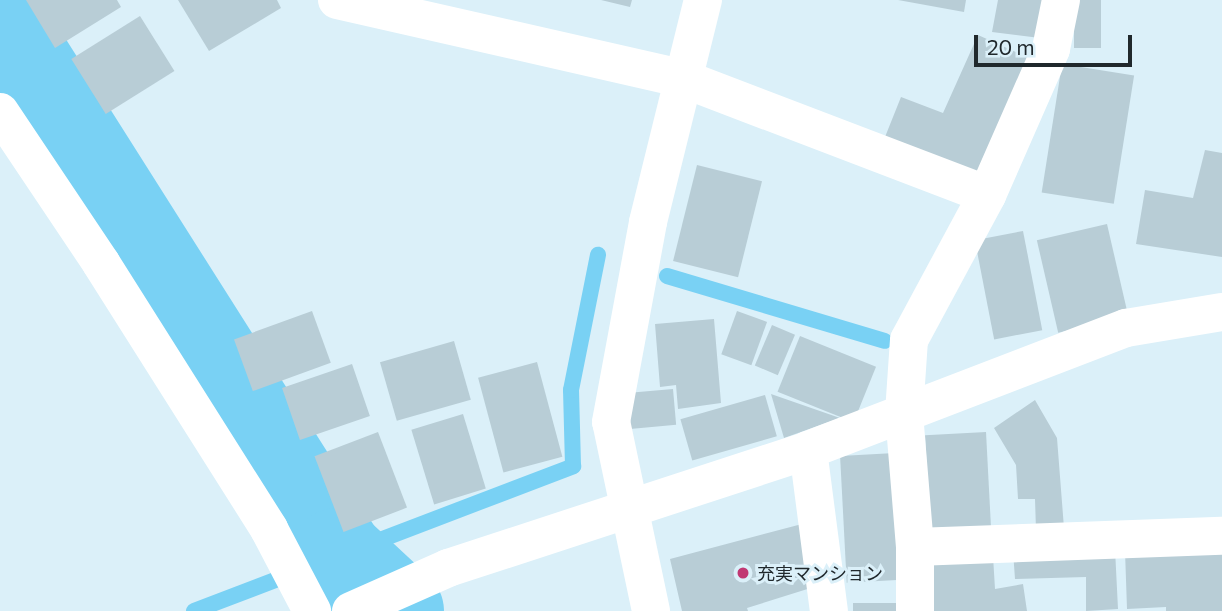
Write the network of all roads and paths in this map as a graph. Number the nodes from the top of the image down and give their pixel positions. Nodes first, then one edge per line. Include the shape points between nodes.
1 (337, 0) edge
2 (703, 0) edge
3 (1061, 0) edge
4 (684, 79) junction
5 (0, 112) edge
6 (987, 195) junction
7 (1222, 312) edge
8 (904, 414) junction
9 (808, 450) junction
10 (627, 510) junction
11 (1222, 536) edge
12 (915, 547) junction
13 (359, 608) edge
14 (312, 611) edge
15 (651, 611) edge
16 (829, 611) edge
17 (915, 611) edge

1 - 4 street
2 - 4 street
3 - 6 street via 1051,49
4 - 6 street
4 - 10 street via 648,222 611,422
5 - 14 street via 269,529
6 - 8 street via 909,340
7 - 8 street via 1126,328
8 - 9 street
8 - 12 street
9 - 10 street
9 - 16 street
10 - 13 street via 449,568
10 - 15 street
11 - 12 street
12 - 17 street

